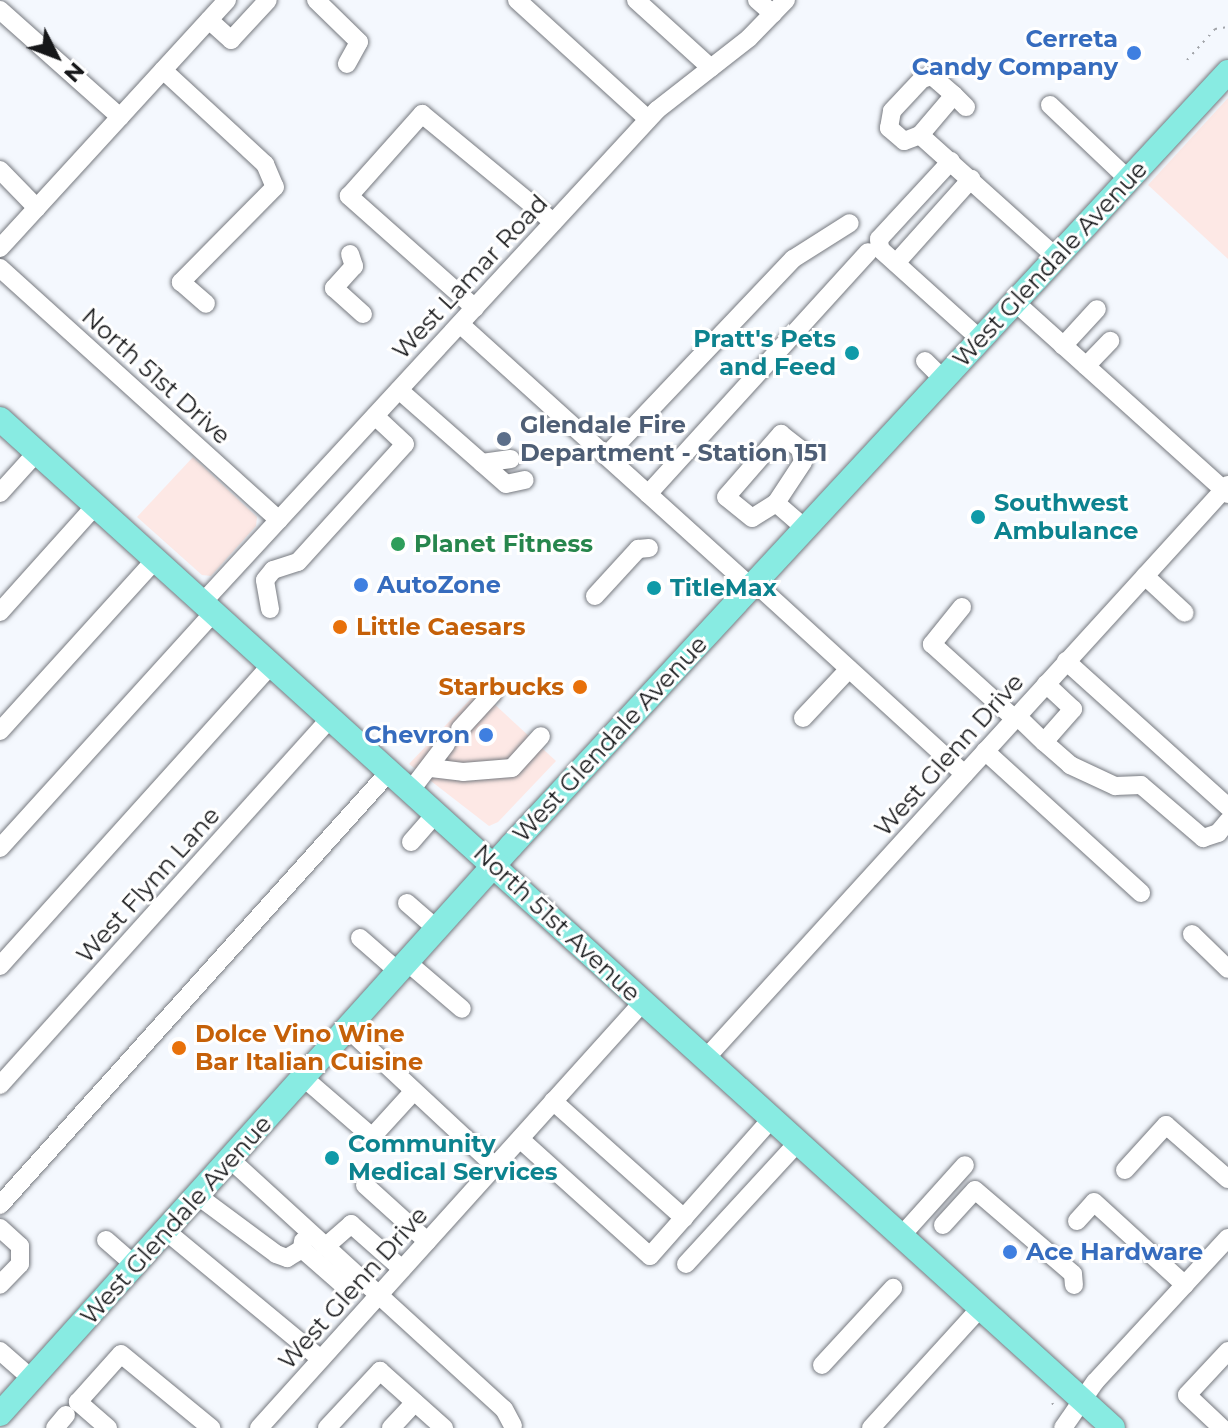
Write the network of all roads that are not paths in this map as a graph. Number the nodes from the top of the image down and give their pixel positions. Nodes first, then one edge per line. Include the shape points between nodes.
1 (227, 0) edge
2 (268, 0) edge
3 (316, 0) edge
4 (517, 0) edge
5 (636, 0) edge
6 (757, 0) edge
7 (786, 0) edge
8 (0, 10) edge
9 (773, 14) junction
10 (209, 20) junction
11 (347, 64) dead end
12 (711, 68) junction
13 (163, 70) junction
14 (1228, 72) edge
15 (1050, 105) dead end
16 (120, 117) junction
17 (648, 119) junction
18 (920, 135) junction
19 (951, 161) junction
20 (0, 170) edge
21 (971, 179) junction
22 (1129, 180) junction
23 (37, 208) junction
24 (553, 222) junction
25 (850, 223) dead end
26 (0, 248) edge
27 (868, 252) dead end
28 (350, 254) dead end
29 (1057, 258) junction
30 (896, 263) junction
31 (0, 268) edge
32 (1015, 302) junction
33 (206, 304) dead end
34 (475, 308) junction
35 (1097, 309) dead end
36 (363, 314) dead end
37 (460, 324) junction
38 (980, 339) junction
39 (1110, 341) dead end
40 (1063, 346) junction
41 (925, 361) dead end
42 (1086, 366) junction
43 (943, 379) junction
44 (399, 390) junction
45 (375, 416) junction
46 (0, 419) edge
47 (37, 452) junction
48 (606, 456) junction
49 (511, 459) dead end
50 (482, 463) junction
51 (525, 480) dead end
52 (1226, 490) edge
53 (0, 493) edge
54 (648, 494) junction
55 (776, 503) junction
56 (96, 505) junction
57 (279, 520) junction
58 (804, 527) junction
59 (649, 548) dead end
60 (156, 559) junction
61 (1145, 576) junction
62 (752, 584) junction
63 (595, 596) dead end
64 (208, 607) junction
65 (962, 607) dead end
66 (270, 609) dead end
67 (0, 612) edge
68 (1185, 613) dead end
69 (1066, 661) junction
70 (272, 664) junction
71 (849, 669) junction
72 (1046, 684) junction
73 (493, 693) dead end
74 (331, 718) junction
75 (803, 718) dead end
76 (1016, 718) junction
77 (460, 729) dead end
78 (0, 731) edge
79 (541, 736) dead end
80 (1044, 742) junction
81 (446, 744) dead end
82 (985, 751) junction
83 (431, 768) junction
84 (390, 771) junction
85 (964, 774) junction
86 (411, 790) junction
87 (1228, 807) edge
88 (436, 813) junction
89 (1228, 821) edge
90 (411, 842) dead end
91 (0, 848) edge
92 (494, 865) junction
93 (1141, 893) dead end
94 (407, 903) dead end
95 (437, 929) junction
96 (1192, 934) dead end
97 (360, 938) dead end
98 (0, 966) edge
99 (403, 967) junction
100 (1228, 969) edge
101 (643, 1002) junction
102 (462, 1009) dead end
103 (348, 1029) junction
104 (706, 1058) junction
105 (304, 1078) junction
106 (0, 1085) edge
107 (413, 1092) junction
108 (553, 1101) junction
109 (772, 1118) junction
110 (520, 1139) junction
111 (798, 1142) junction
112 (231, 1160) junction
113 (965, 1165) dead end
114 (495, 1166) junction
115 (1125, 1170) dead end
116 (1228, 1179) edge
117 (365, 1185) dead end
118 (198, 1196) junction
119 (0, 1205) edge
120 (684, 1218) junction
121 (1077, 1221) dead end
122 (943, 1225) dead end
123 (0, 1228) edge
124 (166, 1231) junction
125 (902, 1235) junction
126 (1228, 1238) edge
127 (106, 1240) dead end
128 (306, 1241) junction
129 (427, 1241) junction
130 (325, 1247) junction
131 (686, 1264) dead end
132 (135, 1265) junction
133 (402, 1269) junction
134 (358, 1276) junction
135 (0, 1285) edge
136 (1074, 1285) dead end
137 (1185, 1285) junction
138 (893, 1288) dead end
139 (379, 1295) junction
140 (981, 1307) junction
141 (0, 1351) edge
142 (1228, 1351) edge
143 (321, 1359) junction
144 (822, 1365) dead end
145 (32, 1379) junction
146 (1082, 1400) junction
147 (415, 1402) junction
148 (0, 1414) edge
149 (1060, 1420) edge
150 (263, 1427) edge
151 (516, 1427) edge
152 (108, 1428) edge
153 (211, 1428) edge
154 (327, 1428) edge
155 (391, 1428) edge
156 (444, 1428) edge
157 (871, 1428) edge
158 (1113, 1428) edge
159 (1222, 1428) edge

1 - 10 street
2 - 10 street via 231,40
3 - 11 street via 359,42
4 - 17 street
5 - 12 street
6 - 9 street
7 - 9 street, West Lamar Road
8 - 16 street
9 - 12 street, West Lamar Road
10 - 13 street
12 - 17 street, West Lamar Road
13 - 16 street
13 - 33 street via 265,164 275,187 181,282
14 - 22 main road, West Glendale Avenue
15 - 22 street
16 - 23 street
17 - 24 street, West Lamar Road
18 - 18 street via 904,141 889,128 892,111 922,79 932,76 960,101
18 - 19 street
19 - 21 street
19 - 30 street via 879,239 880,249
20 - 23 street
21 - 29 street
21 - 30 street
22 - 29 main road, West Glendale Avenue
23 - 26 street
24 - 34 street, West Lamar Road
24 - 34 street via 422,114 349,196
25 - 48 street via 793,259
27 - 54 street
28 - 36 street via 354,266 330,287
29 - 32 main road, West Glendale Avenue
30 - 38 street
31 - 57 street, North 51st Drive
32 - 38 main road, West Glendale Avenue
32 - 40 street
34 - 37 street, West Lamar Road
35 - 40 street
37 - 44 street, West Lamar Road
37 - 48 street
38 - 43 main road, West Glendale Avenue
39 - 42 street
40 - 42 street
41 - 43 street
42 - 52 street
43 - 58 main road, West Glendale Avenue
44 - 45 street, West Lamar Road
44 - 50 street
45 - 57 street, West Lamar Road
45 - 66 street via 405,444 298,562 273,570 265,580
46 - 47 main road, North 51st Avenue
47 - 53 street
47 - 56 main road, North 51st Avenue
48 - 54 street
49 - 50 street
50 - 51 street via 506,484
52 - 61 street, West Glenn Drive
54 - 62 street
55 - 55 street via 803,462 800,449 781,434 726,497 752,518
55 - 58 street
56 - 60 main road, North 51st Avenue
56 - 67 street
57 - 64 street, West Lamar Road
58 - 62 main road, West Glendale Avenue
59 - 63 street via 638,549
60 - 64 main road, North 51st Avenue
60 - 78 street
61 - 68 street
61 - 69 street, West Glenn Drive
62 - 71 street
62 - 92 main road, West Glendale Avenue
64 - 70 main road, North 51st Avenue
64 - 91 street, West Lamar Road
65 - 76 street via 932,644
69 - 72 street, West Glenn Drive
69 - 87 street
70 - 74 main road, North 51st Avenue
70 - 98 street
71 - 75 street
71 - 85 street
72 - 76 street, West Glenn Drive
72 - 80 street via 1073,709
73 - 77 street
74 - 84 main road, North 51st Avenue
74 - 106 street, West Flynn Lane
76 - 80 street
76 - 82 street, West Glenn Drive
79 - 83 street via 512,768
80 - 89 street via 1070,765 1102,782 1141,785 1203,838
81 - 83 street
82 - 85 street, West Glenn Drive
82 - 93 street
83 - 86 street
84 - 86 main road, North 51st Avenue
84 - 119 street
85 - 104 street, West Glenn Drive
86 - 88 main road, North 51st Avenue
88 - 90 street
88 - 92 main road, North 51st Avenue
92 - 95 main road, West Glendale Avenue
92 - 101 main road, North 51st Avenue
94 - 95 street
95 - 99 main road, West Glendale Avenue
96 - 100 street
97 - 99 street
99 - 102 street
99 - 103 main road, West Glendale Avenue
101 - 104 main road, North 51st Avenue
101 - 108 street, West Glenn Drive
103 - 105 main road, West Glendale Avenue
103 - 107 street
104 - 109 main road, North 51st Avenue
105 - 107 street via 372,1137
105 - 112 main road, West Glendale Avenue
107 - 114 street
108 - 110 street, West Glenn Drive
108 - 120 street
109 - 111 main road, North 51st Avenue
109 - 120 street
110 - 114 street, West Glenn Drive
110 - 120 street via 650,1256
111 - 125 main road, North 51st Avenue
111 - 131 street
112 - 118 main road, West Glendale Avenue
112 - 128 street
113 - 125 street
114 - 129 street, West Glenn Drive
115 - 116 street via 1166,1125
117 - 129 street
118 - 124 main road, West Glendale Avenue
118 - 128 street via 276,1254 287,1258
121 - 137 street via 1094,1202
122 - 136 street via 975,1190 1073,1274
123 - 135 street via 20,1246 20,1264
124 - 132 main road, West Glendale Avenue
124 - 143 street
125 - 140 main road, North 51st Avenue
126 - 137 street
127 - 132 street
128 - 130 street
128 - 134 street via 345,1285
129 - 133 street, West Glenn Drive
130 - 133 street via 351,1224
130 - 134 street
132 - 145 main road, West Glendale Avenue
133 - 139 street, West Glenn Drive
134 - 139 street
137 - 146 street
138 - 144 street
139 - 143 street, West Glenn Drive
139 - 151 street via 504,1409
140 - 146 main road, North 51st Avenue
140 - 157 street
141 - 145 street
142 - 159 street via 1187,1395
143 - 150 street, West Glenn Drive
145 - 148 main road, West Glendale Avenue
146 - 149 street
146 - 158 main road, North 51st Avenue
147 - 154 street via 380,1371
147 - 155 street
147 - 156 street
152 - 153 street via 78,1402 121,1354

